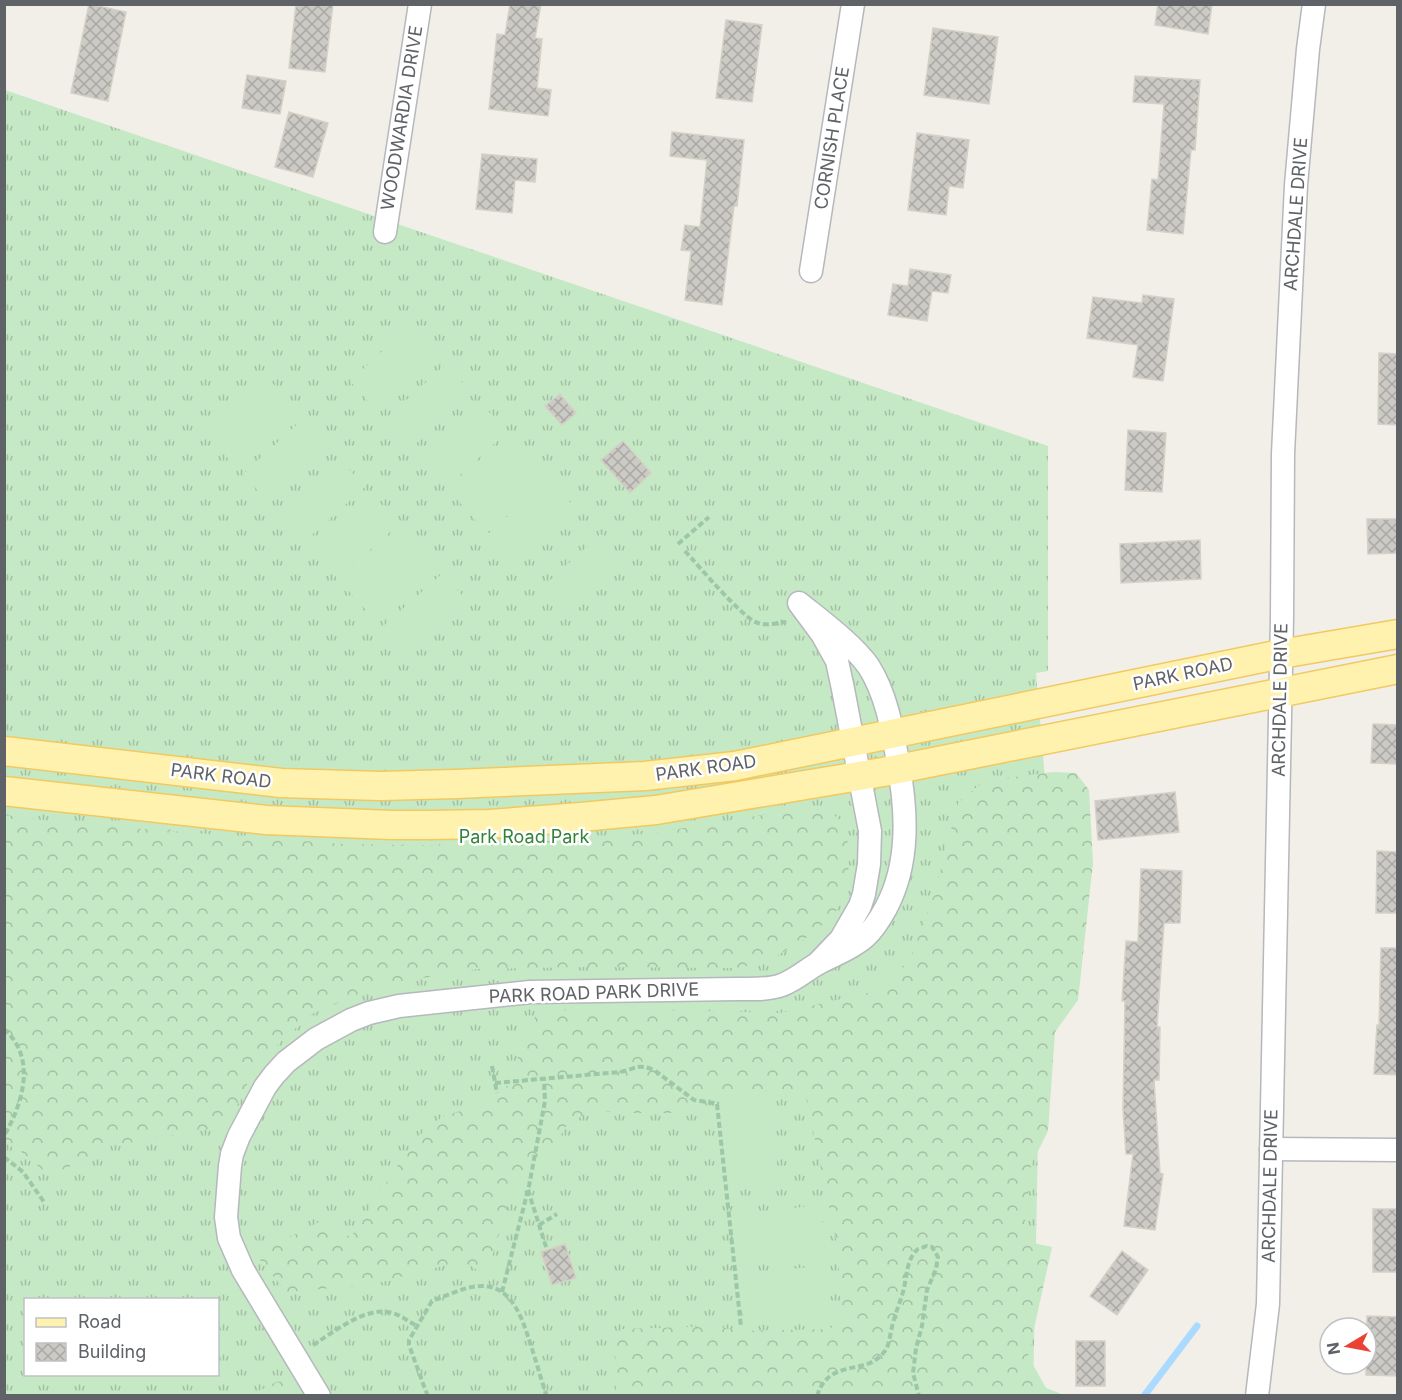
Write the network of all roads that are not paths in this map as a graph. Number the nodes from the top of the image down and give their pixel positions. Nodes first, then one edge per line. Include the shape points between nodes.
1 (420, 4) edge
2 (853, 4) edge
3 (1314, 4) edge
4 (384, 232) dead end
5 (811, 271) dead end
6 (1398, 634) edge
7 (1281, 654) junction
8 (1398, 669) edge
9 (1280, 692) junction
10 (893, 734) junction
11 (853, 742) junction
12 (4, 751) edge
13 (899, 769) junction
14 (860, 776) junction
15 (4, 791) edge
16 (816, 964) junction
17 (1271, 1149) junction
18 (1398, 1150) edge
19 (319, 1395) edge
20 (1257, 1395) edge

1 - 4 street, WOODWARDIA DRIVE
2 - 5 street, CORNISH PLACE
3 - 7 street, ARCHDALE DRIVE via 1296,185 1283,454
6 - 7 main road, PARK ROAD
7 - 9 street, ARCHDALE DRIVE
7 - 10 main road, PARK ROAD
8 - 9 main road, PARK ROAD
9 - 13 main road, PARK ROAD
9 - 17 street, ARCHDALE DRIVE
10 - 11 main road, PARK ROAD
10 - 11 street, PARK ROAD PARK DRIVE via 884,698 863,659 799,603 837,661
10 - 13 street, PARK ROAD PARK DRIVE
11 - 12 main road, PARK ROAD via 735,766 645,776 380,786 281,783
11 - 14 street, PARK ROAD PARK DRIVE
13 - 14 main road, PARK ROAD
13 - 16 street, PARK ROAD PARK DRIVE via 905,841 891,899 873,930 863,939
14 - 15 main road, PARK ROAD via 656,810 490,824 266,820
14 - 16 street, PARK ROAD PARK DRIVE via 871,845 864,894 841,939
16 - 19 street, PARK ROAD PARK DRIVE via 781,985 769,987 530,992 399,1006 351,1020 316,1039 286,1062 265,1087 232,1154 226,1217 238,1260
17 - 18 street
17 - 20 street, ARCHDALE DRIVE via 1268,1304

